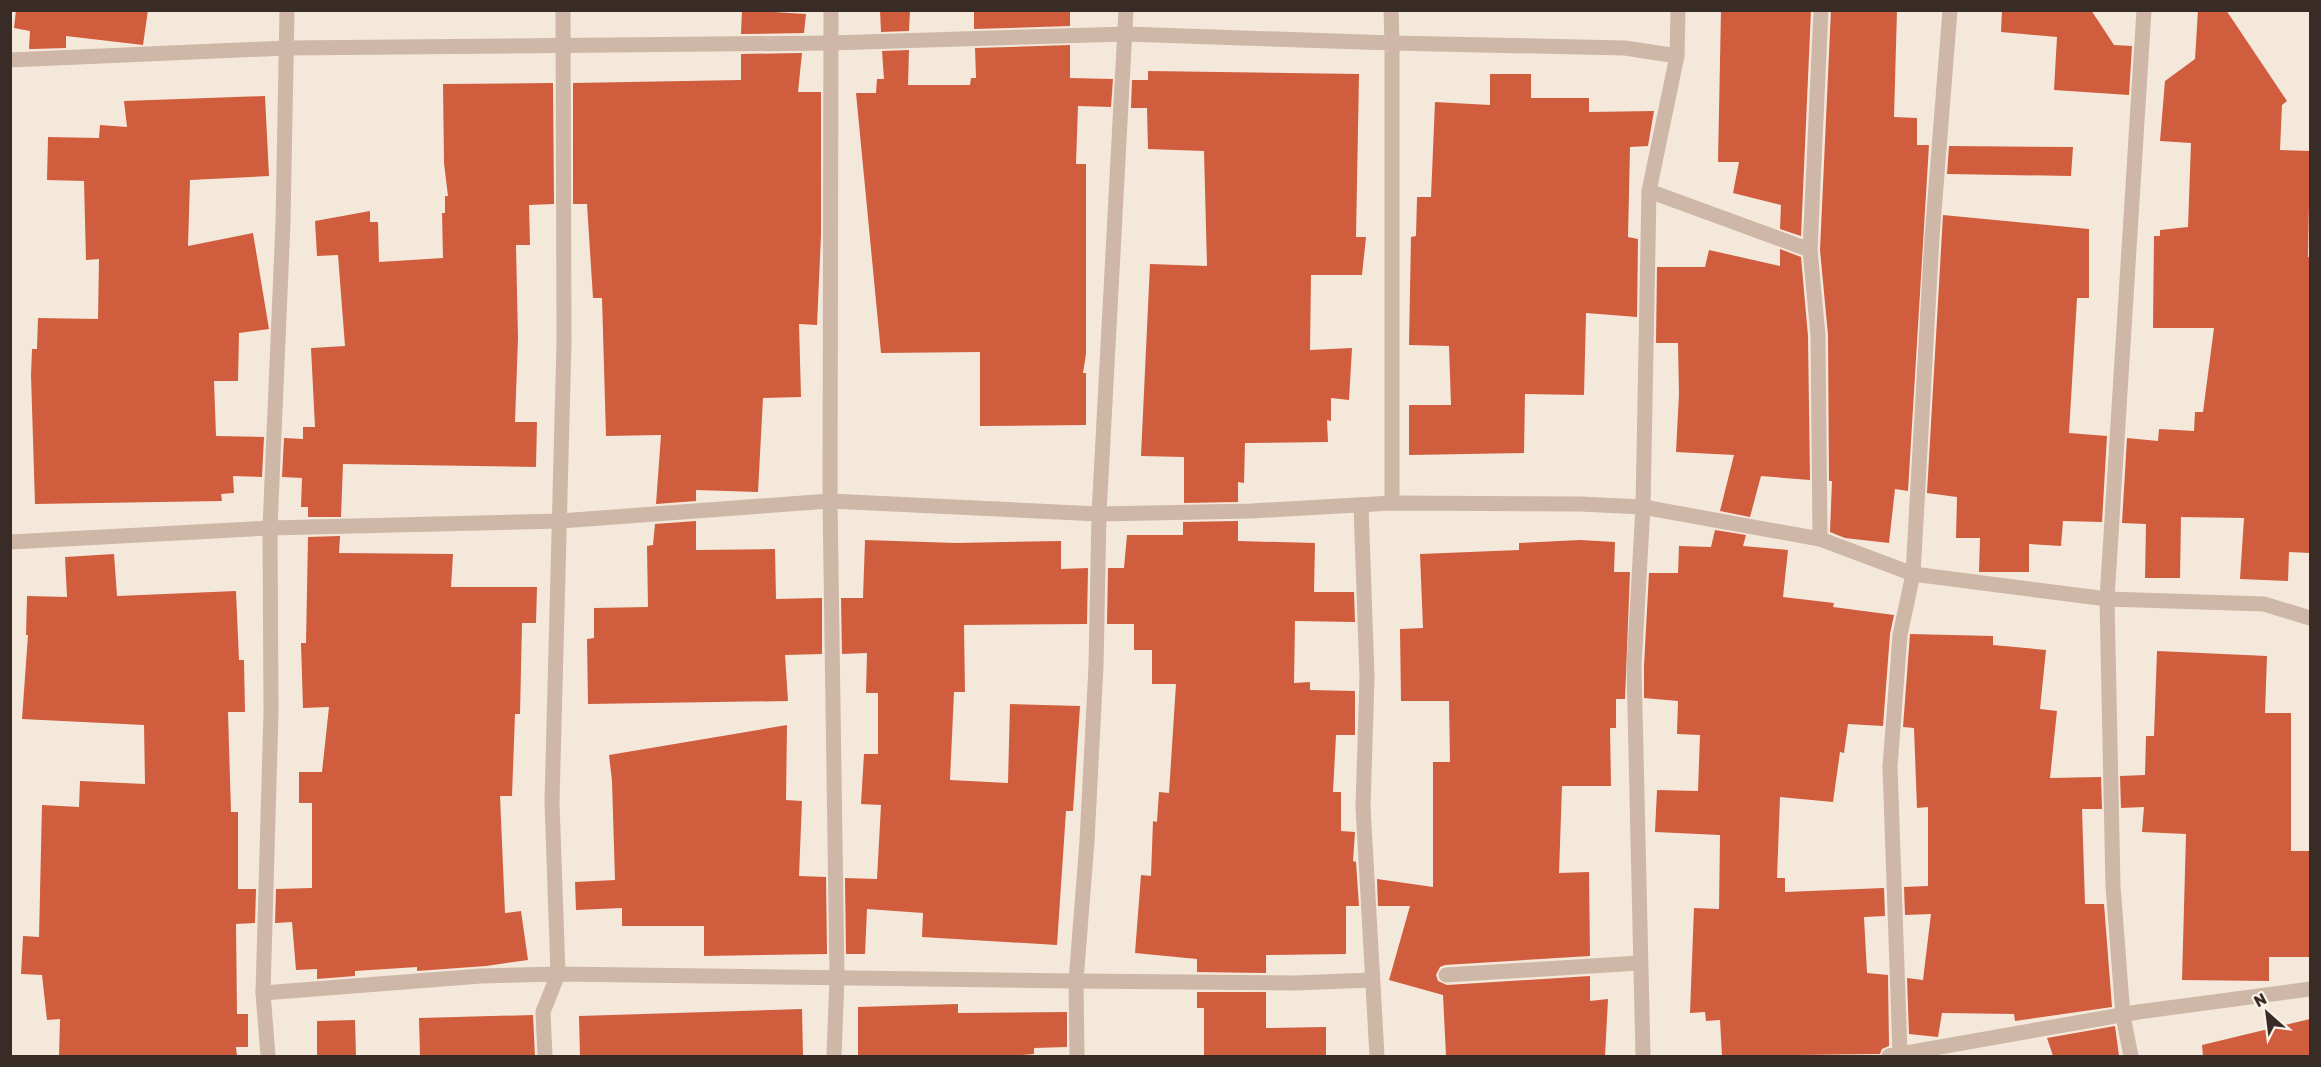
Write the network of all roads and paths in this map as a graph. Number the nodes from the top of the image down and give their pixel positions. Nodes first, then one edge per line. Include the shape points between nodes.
1 (287, 10) edge
2 (563, 10) edge
3 (831, 10) edge
4 (1125, 10) edge
5 (1391, 10) edge
6 (1678, 10) edge
7 (1821, 10) edge
8 (1950, 10) edge
9 (2144, 10) edge
10 (1126, 34) junction
11 (830, 43) junction
12 (1392, 43) junction
13 (563, 47) junction
14 (287, 48) junction
15 (1677, 56) junction
16 (10, 60) edge
17 (1649, 191) junction
18 (1810, 250) junction
19 (830, 501) junction
20 (1392, 503) junction
21 (1361, 505) junction
22 (1643, 507) junction
23 (1099, 514) junction
24 (560, 521) junction
25 (270, 528) junction
26 (1820, 539) junction
27 (10, 542) edge
28 (1913, 574) junction
29 (2107, 600) junction
30 (2310, 618) edge
31 (1640, 963) junction
32 (558, 974) junction
33 (1446, 975) dead end
34 (837, 977) junction
35 (1371, 980) junction
36 (1076, 981) junction
37 (2310, 989) edge
38 (263, 993) junction
39 (2123, 1016) junction
40 (1895, 1055) edge
41 (268, 1056) edge
42 (545, 1056) edge
43 (834, 1056) edge
44 (1077, 1056) edge
45 (1377, 1056) edge
46 (1643, 1056) edge
47 (2131, 1056) edge

1 - 14 street
2 - 13 street
3 - 11 street
4 - 10 street
5 - 12 street
6 - 15 street
7 - 18 street
8 - 28 street via 1932,237
9 - 29 street
10 - 11 street
10 - 12 street
10 - 23 street
11 - 13 street
11 - 19 street
12 - 15 street via 1625,48
12 - 20 street
13 - 14 street
13 - 24 street
14 - 16 street
14 - 25 street
15 - 17 street
17 - 18 street
17 - 22 street
18 - 26 street via 1818,335
19 - 23 street
19 - 24 street
19 - 34 street
20 - 21 street
20 - 22 street
21 - 23 street
21 - 35 street via 1367,677 1363,807
22 - 26 street
22 - 31 street via 1634,666
23 - 36 street via 1096,666
24 - 25 street
24 - 32 street via 552,802
25 - 27 street
25 - 38 street via 271,712
26 - 28 street
28 - 29 street
28 - 40 street via 1900,635 1890,767
29 - 30 street via 2264,604
29 - 39 street via 2113,886
31 - 33 street
31 - 46 street
32 - 34 street
32 - 38 street
32 - 42 street via 543,1012
34 - 36 street
34 - 43 street
35 - 36 street
35 - 45 street
36 - 44 street
37 - 39 street
38 - 41 street
39 - 40 street
39 - 47 street

